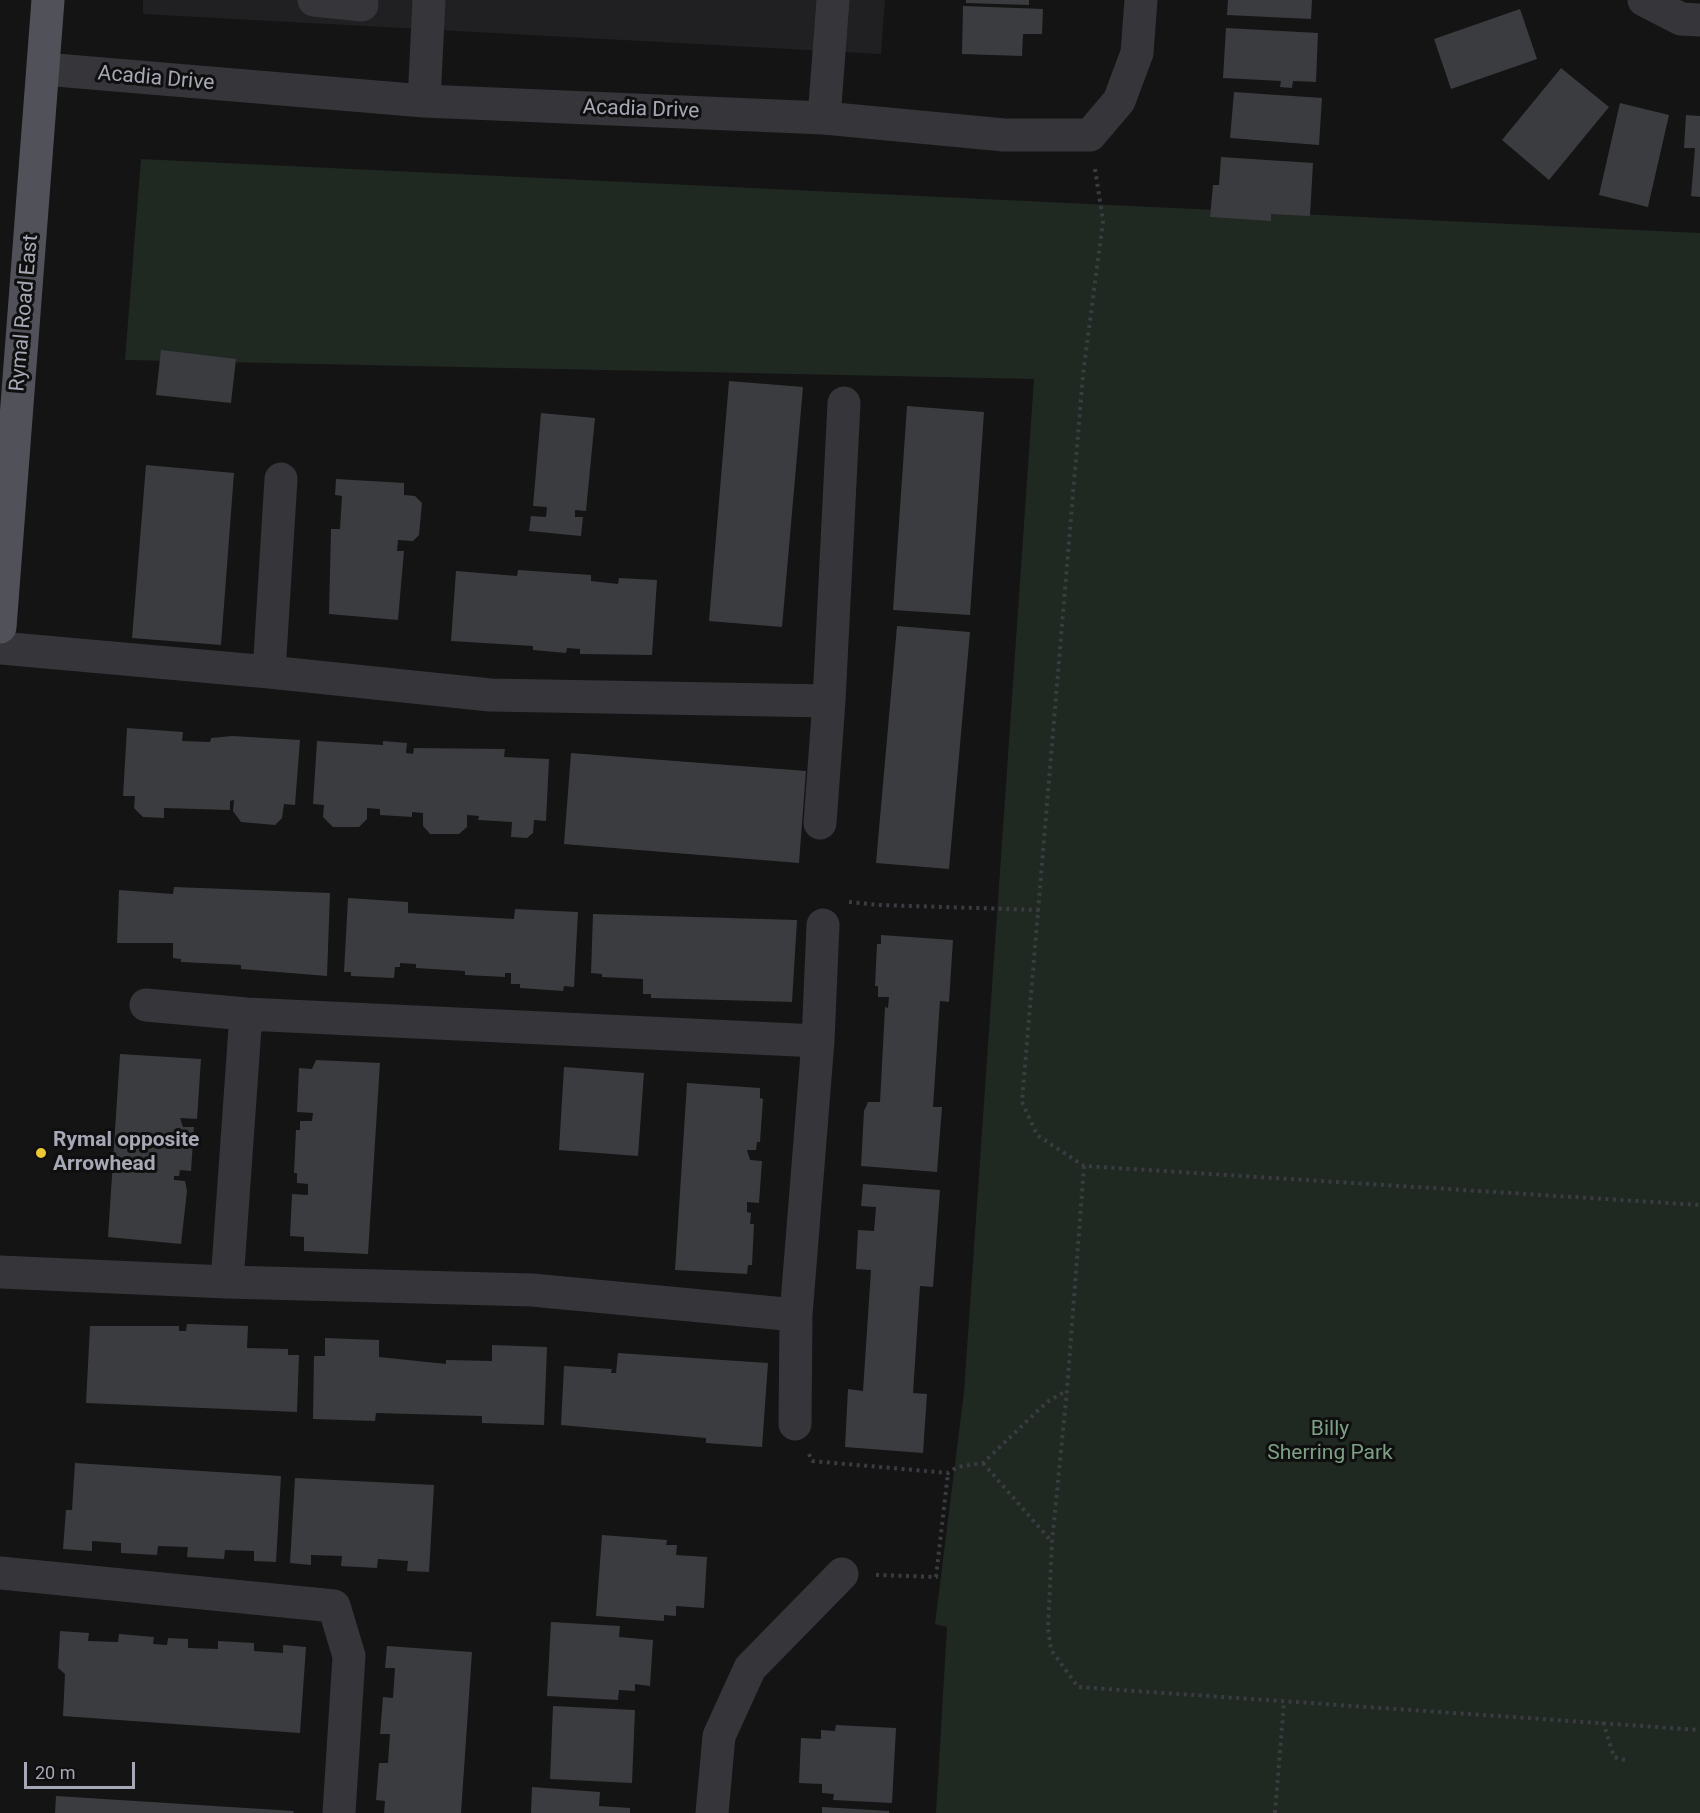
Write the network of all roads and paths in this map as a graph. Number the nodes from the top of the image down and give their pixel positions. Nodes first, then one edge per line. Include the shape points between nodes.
1 (48, 0) edge
2 (314, 0) edge
3 (429, 0) edge
4 (833, 0) edge
5 (1141, 0) edge
6 (1644, 0) edge
7 (362, 5) dead end
8 (1700, 20) edge
9 (44, 69) junction
10 (424, 101) junction
11 (824, 118) junction
12 (1090, 135) junction
13 (844, 403) dead end
14 (281, 479) dead end
15 (0, 627) edge
16 (0, 648) edge
17 (269, 672) junction
18 (830, 701) junction
19 (820, 823) dead end
20 (1040, 910) junction
21 (823, 925) joint
22 (146, 1005) dead end
23 (246, 1014) junction
24 (818, 1041) junction
25 (1084, 1166) junction
26 (1700, 1205) edge
27 (0, 1272) edge
28 (227, 1282) junction
29 (796, 1315) junction
30 (1066, 1390) junction
31 (795, 1424) joint
32 (984, 1463) junction
33 (948, 1473) junction
34 (1052, 1542) junction
35 (0, 1573) edge
36 (842, 1574) joint
37 (1284, 1702) junction
38 (1603, 1722) junction
39 (1700, 1730) edge
40 (1625, 1760) dead end
41 (339, 1813) edge
42 (712, 1813) edge
43 (1275, 1813) edge

1 - 9 main road, Rymal Road East
2 - 7 street
3 - 10 street
4 - 11 street
5 - 12 street via 1134,63 1119,101
6 - 8 street via 1681,19
9 - 10 street, Acadia Drive
9 - 15 main road, Rymal Road East
10 - 11 street, Acadia Drive
11 - 12 street, Acadia Drive via 1004,135
12 - 20 path via 1103,221 1083,375
13 - 18 street
14 - 17 street
16 - 17 street
17 - 18 street via 490,695
18 - 19 street
20 - 21 path via 831,900
20 - 25 path via 1022,1102 1037,1135
21 - 24 street
22 - 23 street
23 - 24 street
23 - 28 street
24 - 29 street
25 - 26 path
25 - 30 path
27 - 28 street
28 - 29 street via 532,1290
29 - 31 street
30 - 32 path via 1047,1402
30 - 34 path
31 - 33 path via 812,1461
32 - 33 path via 957,1467
32 - 34 path
33 - 36 path via 936,1577
34 - 37 path via 1048,1629 1052,1650 1078,1688
35 - 41 street via 334,1606 349,1656
36 - 42 street via 750,1668 720,1736
37 - 38 path
37 - 43 path
38 - 39 path
38 - 40 path via 1614,1757

